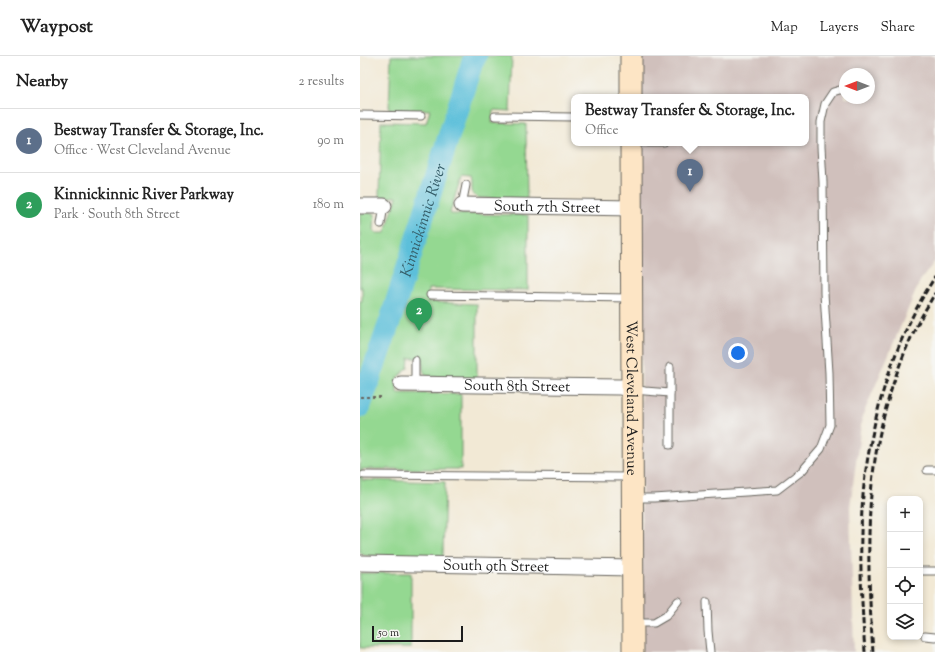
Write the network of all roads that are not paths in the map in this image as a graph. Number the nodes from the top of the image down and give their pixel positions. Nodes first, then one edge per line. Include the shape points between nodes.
1 (631, 56) edge
2 (839, 90) edge
3 (631, 94) edge
4 (360, 115) edge
5 (421, 116) dead end
6 (494, 116) dead end
7 (571, 117) edge
8 (631, 146) edge
9 (466, 185) dead end
10 (360, 206) edge
11 (384, 206) joint
12 (462, 206) joint
13 (632, 208) junction
14 (381, 224) dead end
15 (430, 295) dead end
16 (632, 298) junction
17 (415, 360) dead end
18 (670, 367) dead end
19 (408, 384) joint
20 (632, 389) junction
21 (670, 392) junction
22 (670, 445) dead end
23 (927, 470) dead end
24 (935, 470) edge
25 (364, 475) dead end
26 (632, 477) junction
27 (633, 498) junction
28 (360, 563) edge
29 (633, 568) junction
30 (923, 571) edge
31 (935, 571) edge
32 (678, 601) dead end
33 (707, 602) dead end
34 (633, 623) junction
35 (925, 636) dead end
36 (935, 637) edge
37 (633, 652) edge
38 (710, 652) edge

1 - 3 street
2 - 27 lane via 832,92 825,104 821,122 824,292 830,425 821,449 802,471 777,490
4 - 5 lane
6 - 7 lane
8 - 13 street, West Cleveland Avenue
9 - 12 lane
10 - 11 street
11 - 14 lane
12 - 13 street, South 7th Street
13 - 16 street, West Cleveland Avenue
15 - 16 lane
16 - 20 street, West Cleveland Avenue
17 - 19 lane
18 - 21 lane
19 - 20 street, South 8th Street
20 - 21 lane
20 - 26 street, West Cleveland Avenue
21 - 22 lane
23 - 24 lane
25 - 26 lane
26 - 27 street, West Cleveland Avenue
27 - 29 street, West Cleveland Avenue
28 - 29 street, South 9th Street
29 - 34 street, West Cleveland Avenue
30 - 31 lane
32 - 34 lane via 666,616 654,623
33 - 38 lane
34 - 37 street, West Cleveland Avenue
35 - 36 lane

